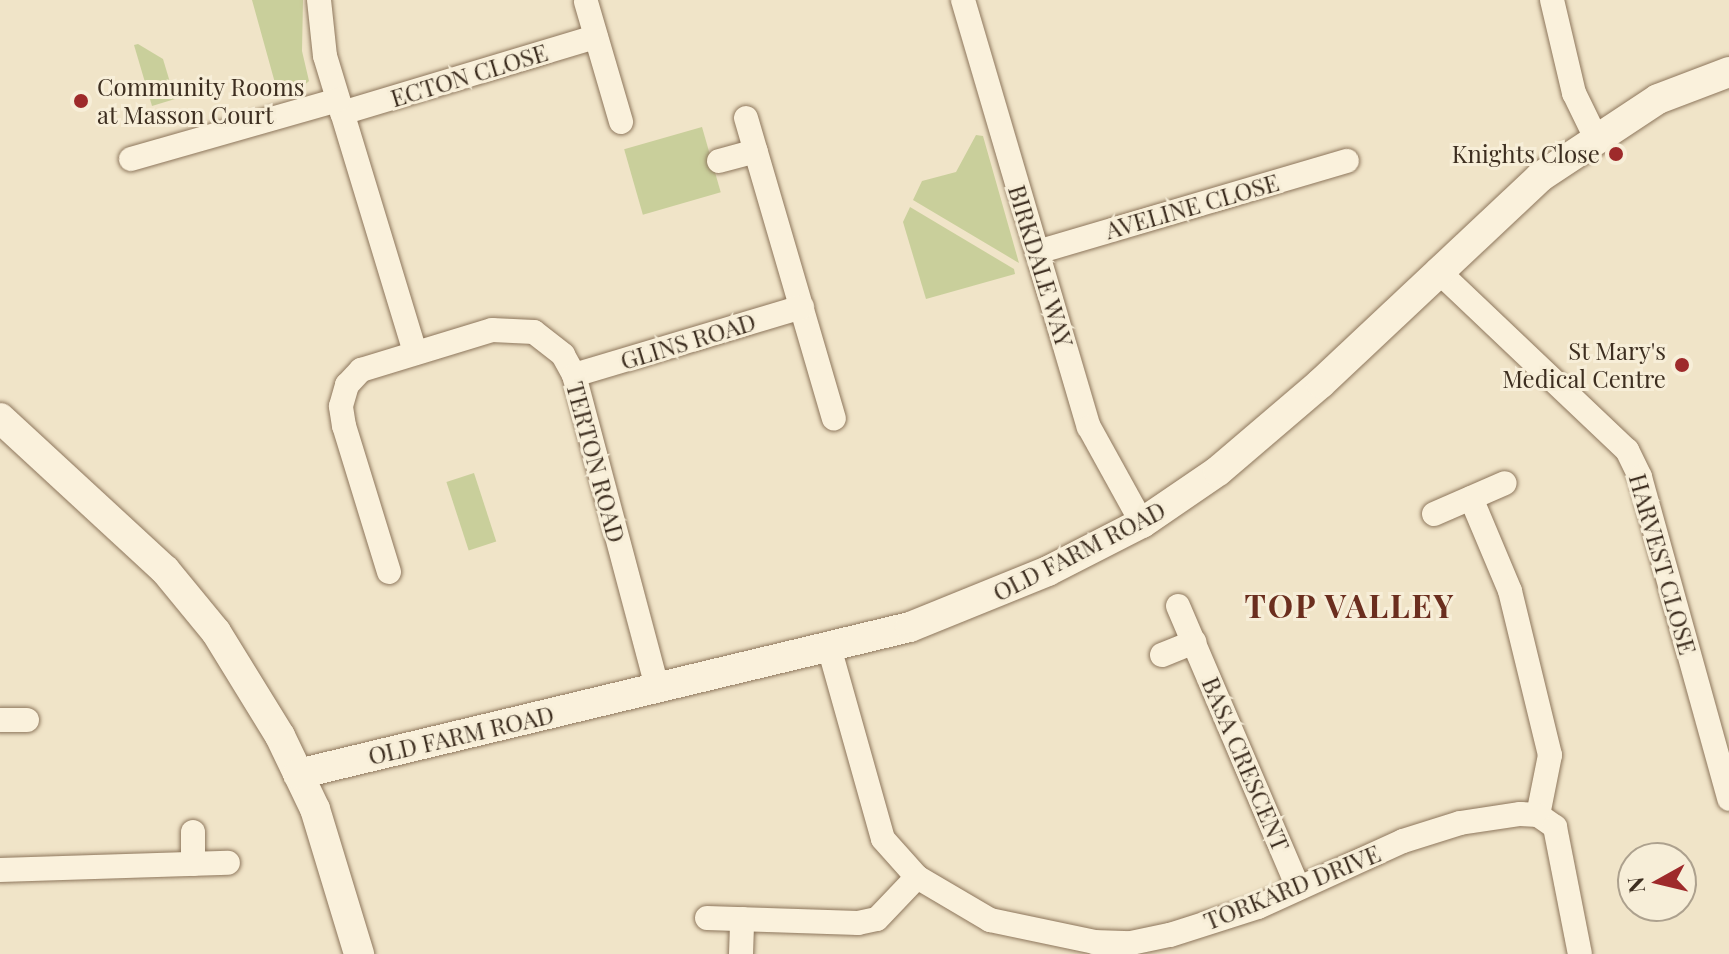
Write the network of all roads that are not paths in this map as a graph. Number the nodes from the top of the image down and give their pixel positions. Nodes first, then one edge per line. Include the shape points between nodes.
1 (319, 0) edge
2 (963, 0) edge
3 (1552, 0) edge
4 (586, 2) edge
5 (596, 37) junction
6 (1729, 72) edge
7 (340, 107) junction
8 (746, 118) dead end
9 (621, 122) dead end
10 (1595, 136) junction
11 (756, 151) junction
12 (131, 159) dead end
13 (719, 161) dead end
14 (1347, 161) dead end
15 (1037, 252) junction
16 (1437, 270) junction
17 (802, 307) junction
18 (415, 353) junction
19 (574, 375) junction
20 (0, 418) edge
21 (834, 418) dead end
22 (0, 452) edge
23 (52, 470) junction
24 (1505, 483) dead end
25 (1471, 498) junction
26 (1434, 514) dead end
27 (1142, 523) junction
28 (389, 572) dead end
29 (1178, 606) dead end
30 (1194, 642) junction
31 (829, 647) junction
32 (1162, 655) dead end
33 (657, 688) junction
34 (0, 720) edge
35 (27, 720) dead end
36 (298, 774) junction
37 (1729, 795) edge
38 (1538, 815) junction
39 (193, 832) dead end
40 (228, 863) dead end
41 (193, 864) junction
42 (0, 870) edge
43 (917, 877) junction
44 (1298, 887) junction
45 (707, 918) dead end
46 (742, 919) junction
47 (359, 954) edge
48 (741, 954) edge
49 (1580, 954) edge

1 - 7 street via 318,25
2 - 15 street, BIRKDALE WAY
3 - 10 street via 1574,93
4 - 5 street
5 - 7 street, ECTON CLOSE
5 - 9 street
6 - 10 street, OLD FARM ROAD via 1658,99
7 - 12 street, ECTON CLOSE
7 - 18 street
8 - 11 street
10 - 16 street, OLD FARM ROAD via 1498,211
11 - 13 street
11 - 17 street
14 - 15 street, AVELINE CLOSE
15 - 27 street, BIRKDALE WAY via 1089,427
16 - 27 street, OLD FARM ROAD via 1321,383 1218,471
16 - 37 street, HARVEST CLOSE via 1627,450 1640,477
17 - 19 street, GLINS ROAD
17 - 21 street
18 - 19 street, TERTON ROAD via 492,330 514,329 548,340
18 - 28 street, TERTON ROAD via 361,370 347,385 341,406
19 - 33 street, TERTON ROAD
20 - 23 street
22 - 23 street
23 - 36 street via 165,570 216,632 253,687
24 - 25 street
25 - 26 street
25 - 38 street via 1510,591 1550,755
27 - 31 street, OLD FARM ROAD via 976,604
29 - 30 street, BASA CRESCENT
30 - 32 street
30 - 44 street, BASA CRESCENT
31 - 33 street, OLD FARM ROAD
31 - 43 street, TORKARD DRIVE via 874,817 898,860
33 - 36 street, OLD FARM ROAD
34 - 35 street
36 - 47 street via 315,809
38 - 44 street, TORKARD DRIVE via 1460,823
38 - 49 street via 1555,827 1563,851
39 - 41 street
40 - 41 street
41 - 42 street
43 - 44 street, TORKARD DRIVE via 990,920 1106,943 1170,935 1258,907
43 - 46 street via 877,919
45 - 46 street
46 - 48 street

